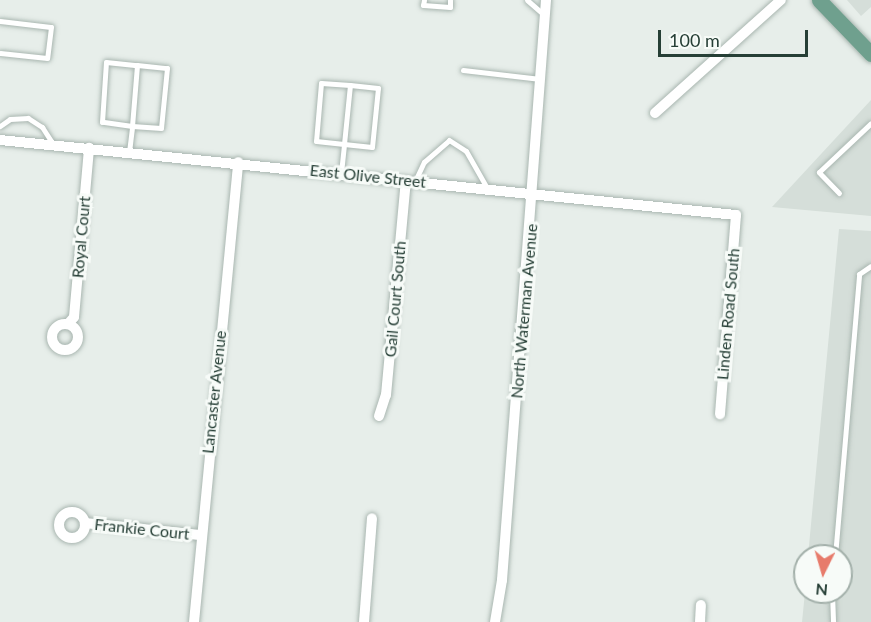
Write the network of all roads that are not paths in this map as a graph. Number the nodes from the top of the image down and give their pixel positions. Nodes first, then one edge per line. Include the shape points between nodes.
1 (423, 0) edge
2 (450, 0) edge
3 (527, 0) edge
4 (546, 0) edge
5 (781, 0) edge
6 (819, 0) edge
7 (545, 16) junction
8 (0, 21) edge
9 (0, 53) edge
10 (871, 54) edge
11 (137, 65) junction
12 (463, 70) dead end
13 (540, 79) junction
14 (350, 86) junction
15 (655, 113) dead end
16 (871, 123) edge
17 (0, 126) edge
18 (132, 126) junction
19 (0, 140) edge
20 (53, 144) junction
21 (344, 144) junction
22 (89, 148) junction
23 (129, 152) junction
24 (238, 162) junction
25 (341, 174) junction
26 (410, 181) junction
27 (487, 188) junction
28 (533, 192) junction
29 (839, 193) dead end
30 (736, 215) joint
31 (871, 266) edge
32 (68, 324) dead end
33 (720, 414) dead end
34 (379, 416) dead end
35 (372, 518) dead end
36 (85, 523) dead end
37 (200, 536) junction
38 (836, 544) edge
39 (832, 604) edge
40 (701, 605) dead end
41 (194, 622) edge
42 (364, 622) edge
43 (495, 622) edge
44 (700, 622) edge
45 (833, 622) edge

1 - 2 lane via 423,5 450,7
3 - 7 lane
4 - 7 street, North Waterman Avenue
5 - 15 street
6 - 10 main road
7 - 13 street, North Waterman Avenue
8 - 9 lane via 51,27 47,58
11 - 18 lane
11 - 18 lane via 167,68 161,128
11 - 18 lane via 106,62 102,122
12 - 13 lane
13 - 28 street, North Waterman Avenue
14 - 21 lane
14 - 21 lane via 378,88 377,100 372,147
14 - 21 lane via 321,82 316,141
16 - 29 lane via 819,172
17 - 20 lane via 10,119 28,118 42,127
18 - 23 lane
19 - 20 street, East Olive Street
20 - 22 street, East Olive Street
21 - 25 lane
22 - 23 street, East Olive Street
22 - 32 street, Royal Court via 74,317
23 - 24 street, East Olive Street
24 - 25 street, East Olive Street
24 - 37 street, Lancaster Avenue
25 - 26 street, East Olive Street
26 - 27 street, East Olive Street
26 - 27 lane via 449,140 466,151
26 - 34 street, Gail Court South via 386,395
27 - 28 street, East Olive Street
28 - 30 street, East Olive Street
28 - 43 street, North Waterman Avenue via 502,580
30 - 33 street, Linden Road South
31 - 38 lane via 859,274
35 - 42 street
36 - 37 street, Frankie Court
37 - 41 street, Lancaster Avenue
39 - 45 lane
40 - 44 street

